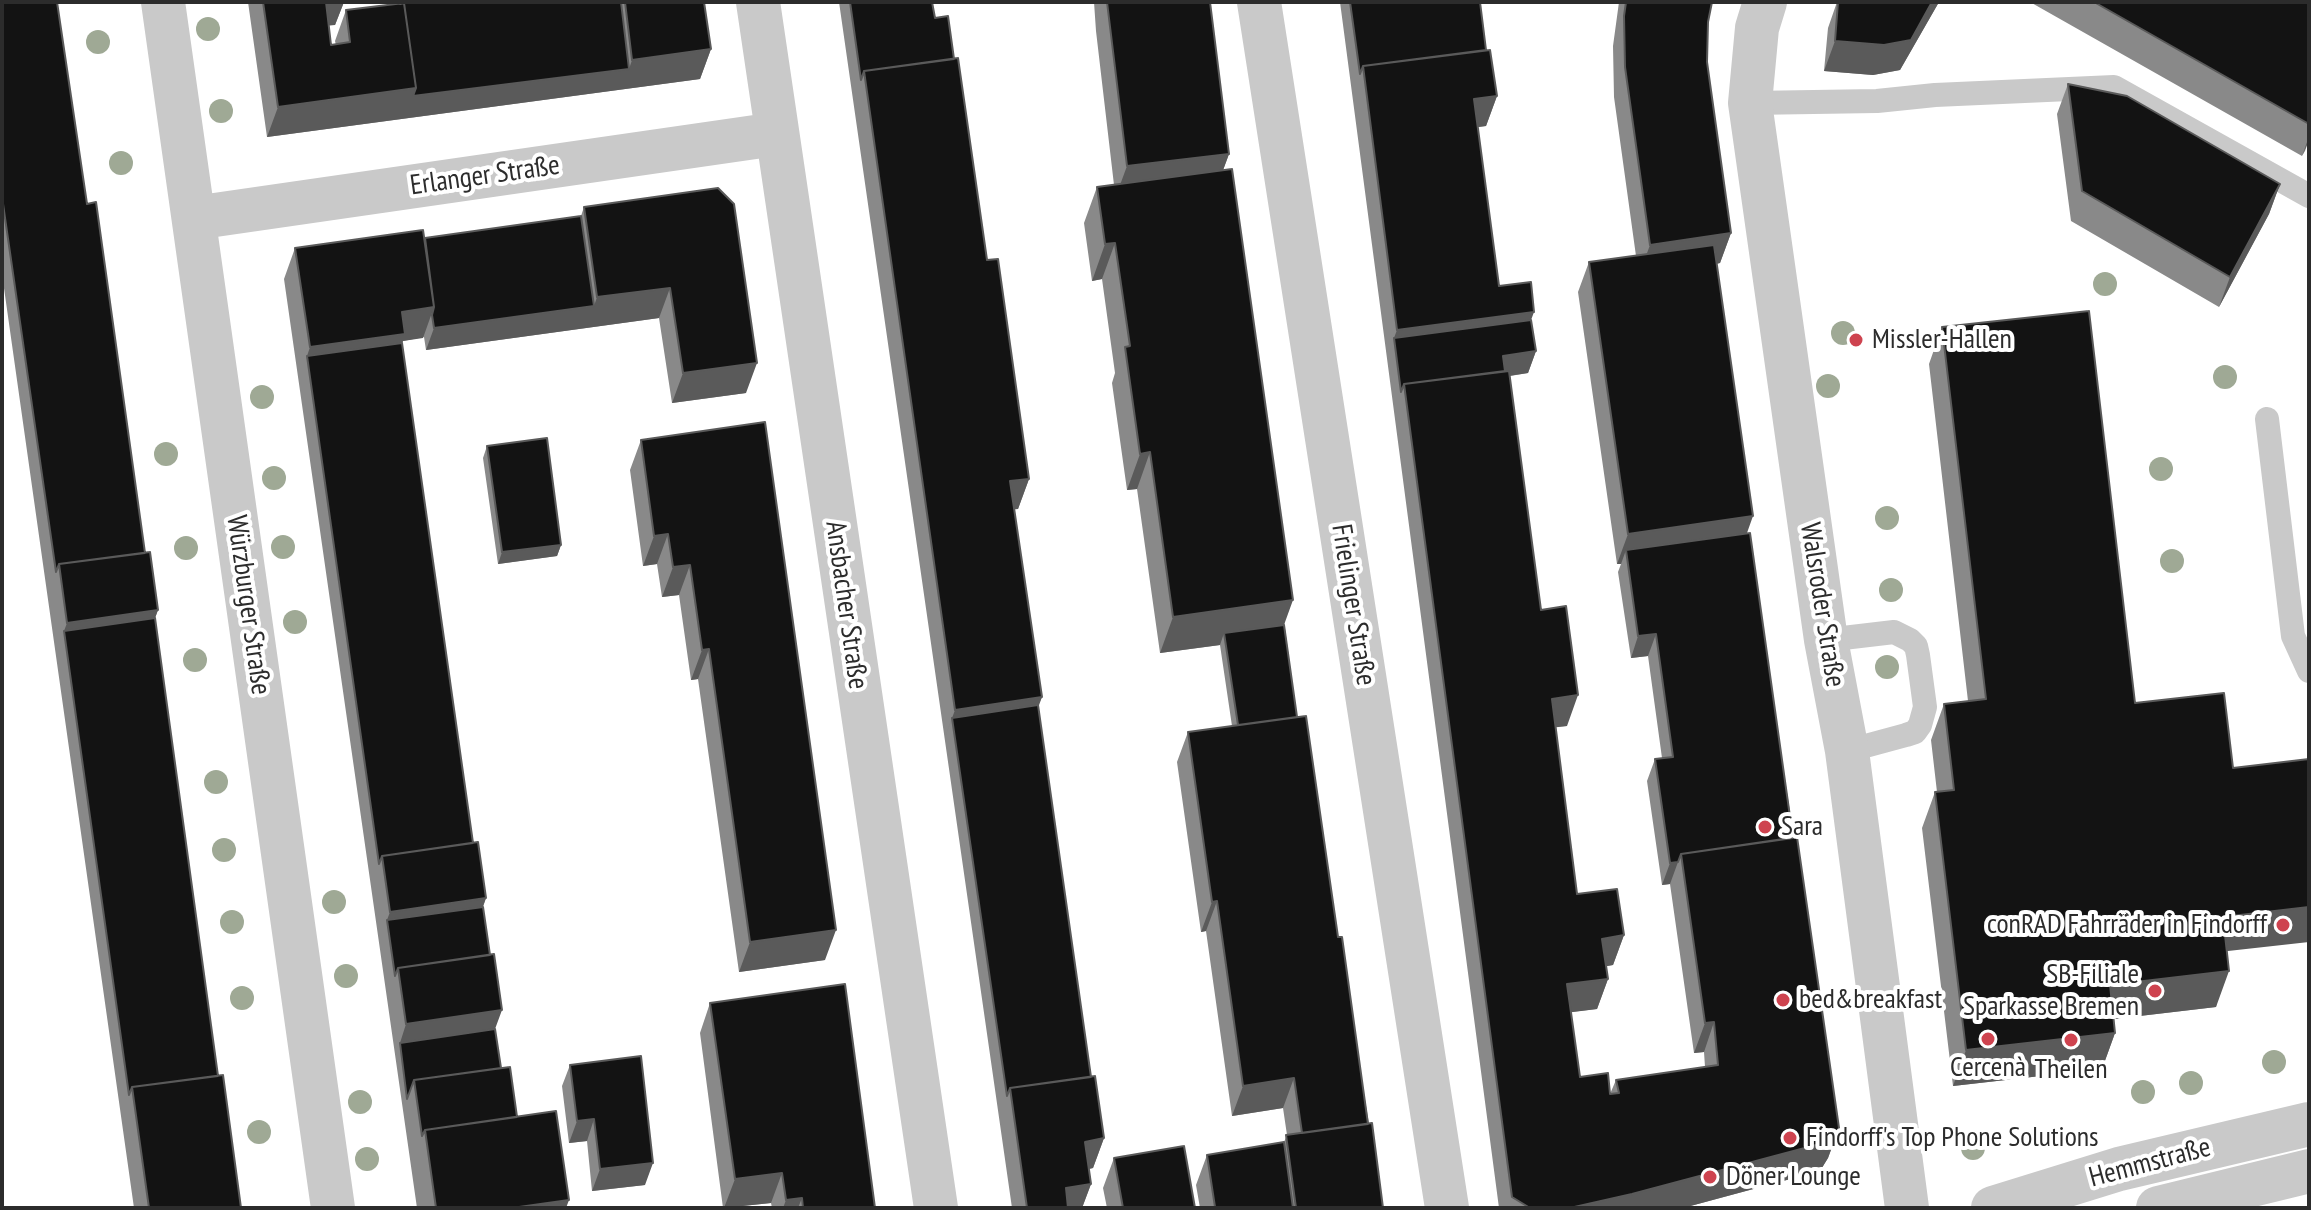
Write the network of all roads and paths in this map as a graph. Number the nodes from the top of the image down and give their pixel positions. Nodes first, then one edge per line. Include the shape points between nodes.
1 (163, 2) edge
2 (758, 2) edge
3 (1259, 2) edge
4 (1765, 2) edge
5 (1750, 103) junction
6 (776, 134) junction
7 (2309, 196) edge
8 (194, 218) junction
9 (2267, 419) dead end
10 (1826, 640) junction
11 (2309, 671) edge
12 (1847, 751) junction
13 (2309, 1124) edge
14 (2309, 1171) edge
15 (2112, 1188) edge
16 (333, 1208) edge
17 (936, 1208) edge
18 (1447, 1208) edge
19 (1907, 1208) edge
20 (1993, 1208) edge
21 (2159, 1208) edge

1 - 8 street, Würzburger Straße
2 - 6 street, Ansbacher Straße
3 - 18 street, Frielinger Straße
4 - 5 street, Walsroder Straße via 1757,28
5 - 7 lane via 2114,87
5 - 10 street, Walsroder Straße
6 - 8 street, Erlanger Straße
6 - 17 street, Ansbacher Straße
8 - 16 street, Würzburger Straße
9 - 11 lane via 2293,636
10 - 12 street, Walsroder Straße
10 - 12 lane via 1894,632 1910,640 1918,655 1925,707 1915,732
12 - 19 street, Walsroder Straße
13 - 15 street, Hemmstraße
14 - 21 street, Hemmstraße
15 - 20 street, Hemmstraße
15 - 21 street

